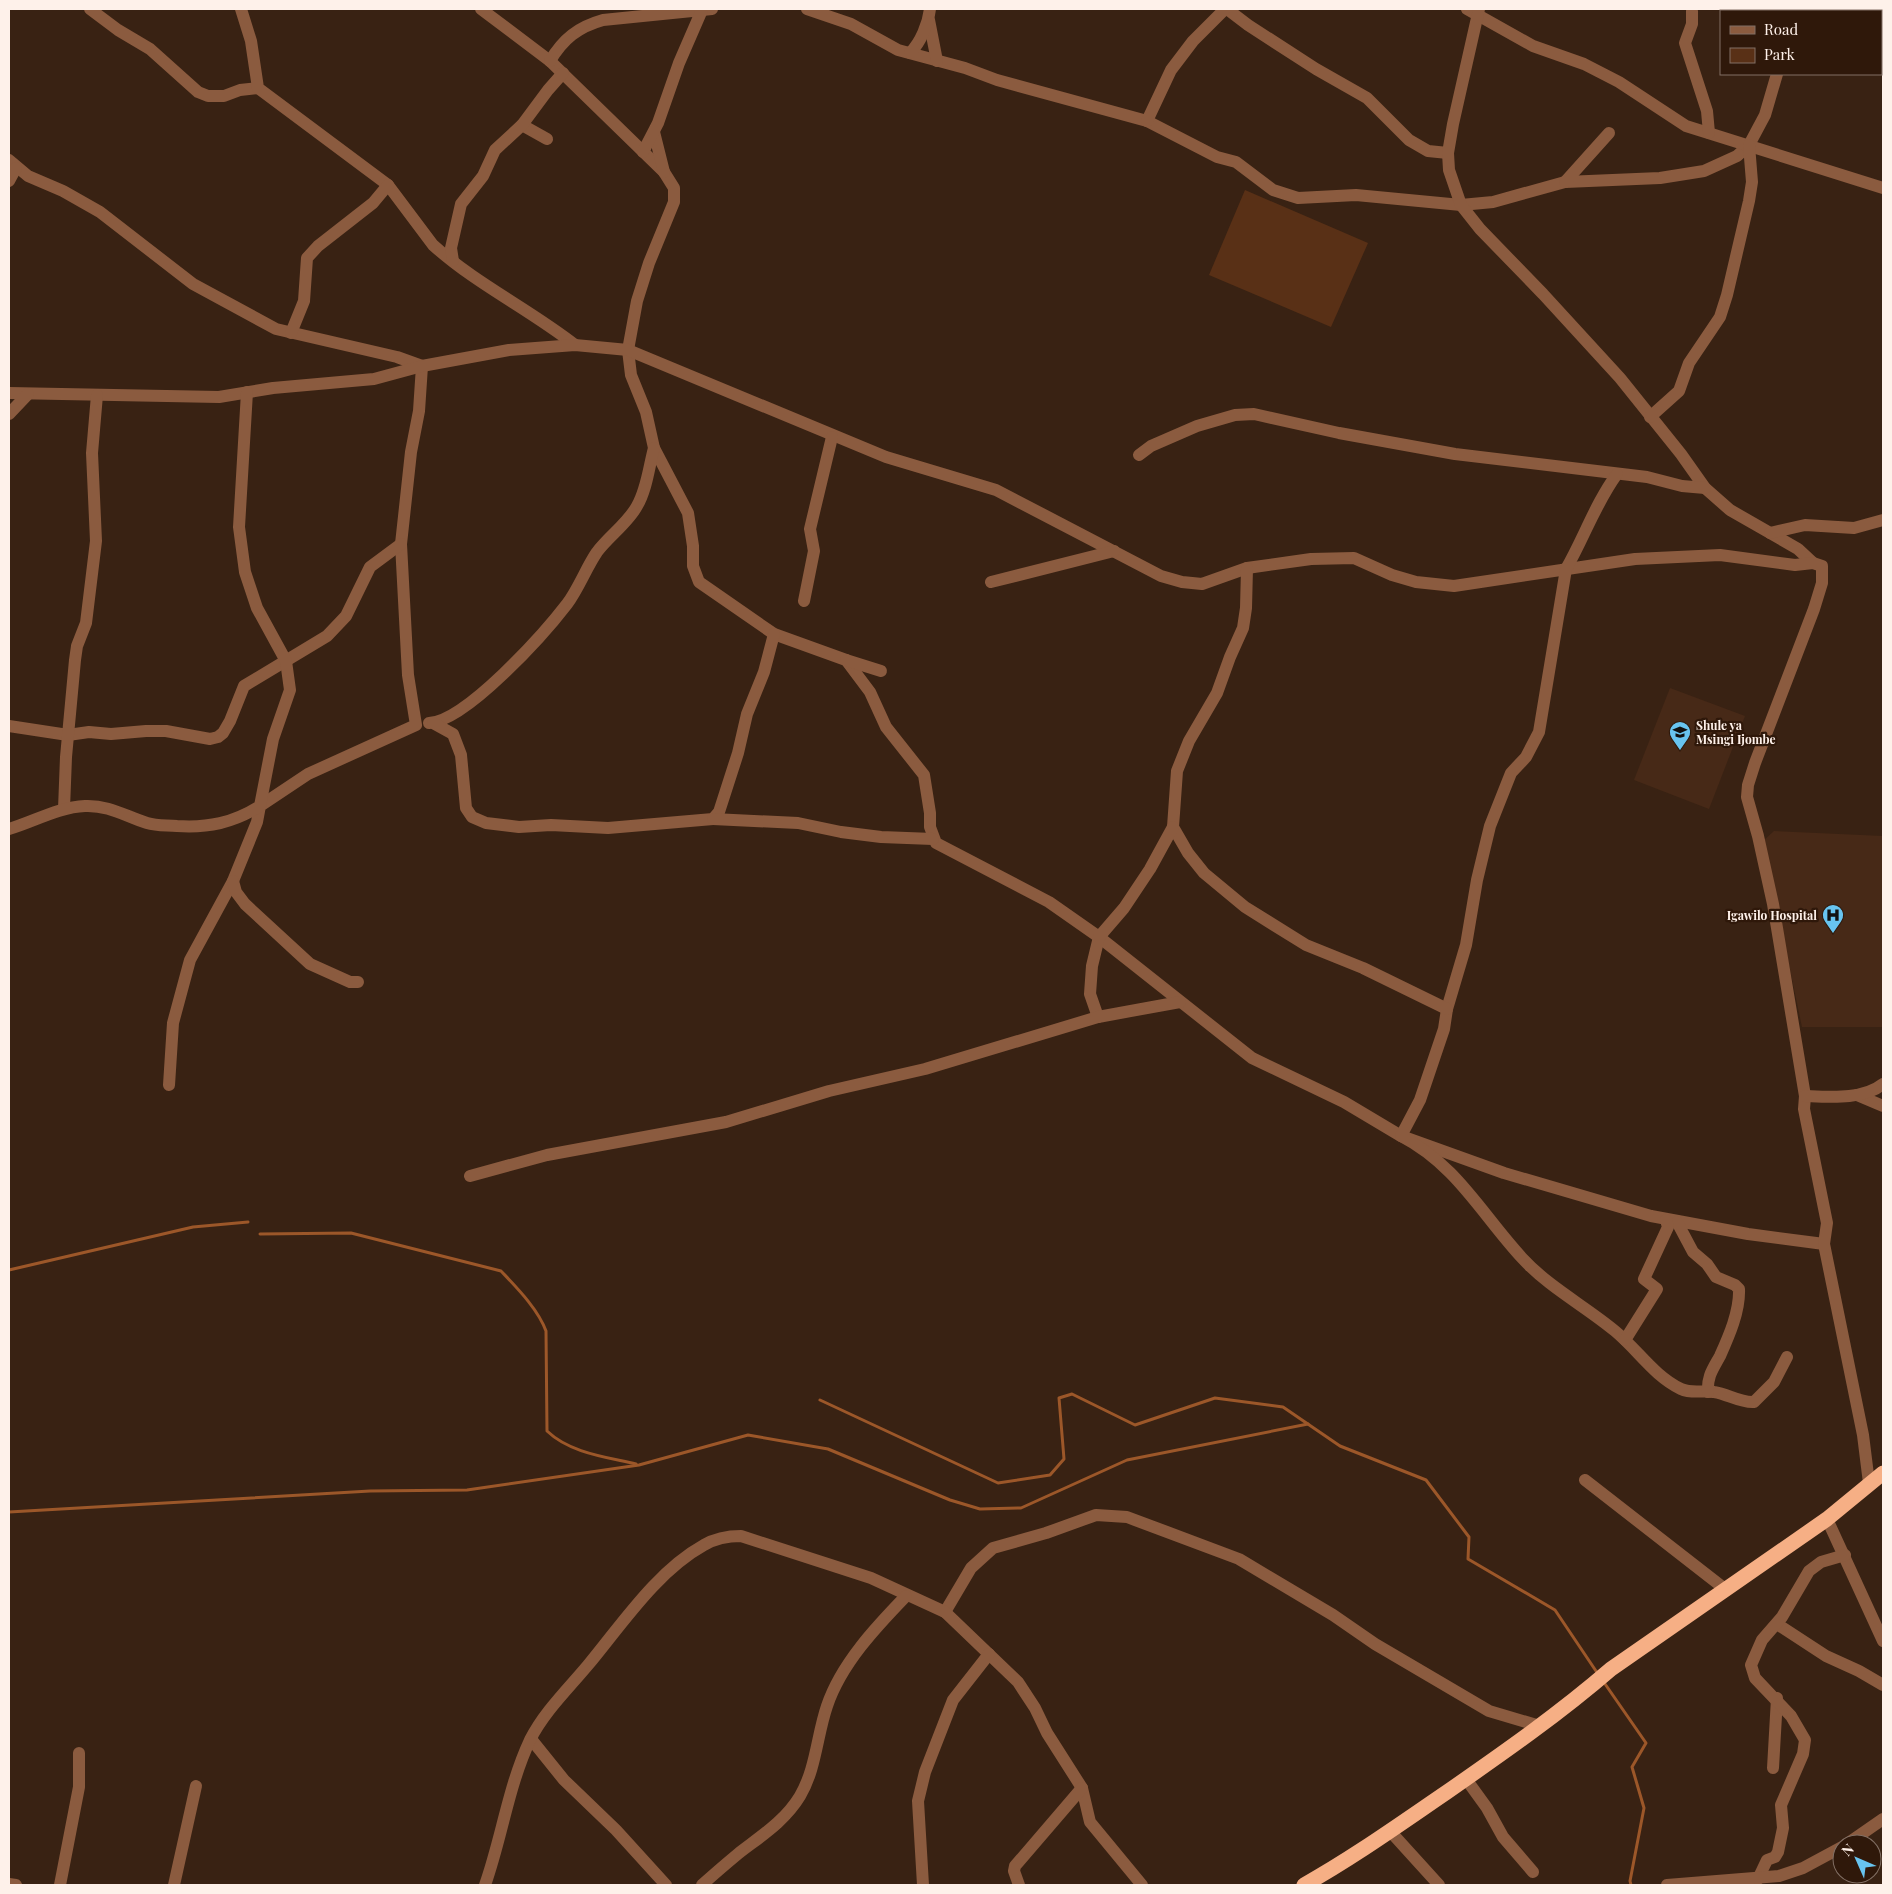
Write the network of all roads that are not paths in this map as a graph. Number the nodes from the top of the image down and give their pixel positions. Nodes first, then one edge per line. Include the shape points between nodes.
1 (90, 9) edge
2 (241, 9) edge
3 (480, 9) edge
4 (807, 9) edge
5 (1226, 9) edge
6 (707, 10) edge
7 (1475, 11) edge
8 (1692, 11) dead end
9 (929, 14) edge
10 (910, 53) junction
11 (550, 61) junction
12 (937, 61) junction
13 (564, 73) junction
14 (1777, 75) edge
15 (258, 88) junction
16 (1147, 121) junction
17 (522, 125) junction
18 (654, 132) junction
19 (1609, 133) dead end
20 (1709, 133) junction
21 (546, 139) dead end
22 (1750, 145) junction
23 (642, 152) junction
24 (1448, 153) junction
25 (13, 164) edge
26 (664, 172) junction
27 (9, 181) edge
28 (1565, 182) junction
29 (388, 185) junction
30 (1883, 188) edge
31 (1461, 205) junction
32 (453, 261) junction
33 (291, 333) junction
34 (575, 345) junction
35 (628, 350) junction
36 (422, 366) junction
37 (246, 392) junction
38 (9, 393) edge
39 (28, 394) junction
40 (97, 395) junction
41 (9, 414) edge
42 (1650, 417) junction
43 (832, 436) junction
44 (654, 448) junction
45 (1139, 454) dead end
46 (1617, 474) junction
47 (1705, 488) junction
48 (1883, 520) edge
49 (1770, 534) junction
50 (401, 544) junction
51 (1114, 551) junction
52 (1813, 563) junction
53 (1247, 568) junction
54 (1566, 569) junction
55 (991, 582) dead end
56 (804, 602) dead end
57 (774, 634) junction
58 (846, 660) junction
59 (286, 661) junction
60 (881, 672) dead end
61 (433, 723) junction
62 (416, 725) junction
63 (9, 726) edge
64 (68, 735) junction
65 (260, 806) junction
66 (64, 809) junction
67 (713, 818) junction
68 (1172, 827) junction
69 (9, 830) edge
70 (933, 839) junction
71 (233, 881) junction
72 (1099, 937) junction
73 (358, 982) dead end
74 (1180, 1002) junction
75 (1447, 1008) junction
76 (1098, 1017) junction
77 (1883, 1084) edge
78 (169, 1085) dead end
79 (1857, 1095) junction
80 (1805, 1096) junction
81 (1883, 1106) edge
82 (1402, 1136) junction
83 (470, 1176) dead end
84 (1671, 1221) junction
85 (1824, 1244) junction
86 (1625, 1340) junction
87 (1787, 1357) dead end
88 (1708, 1392) junction
89 (1883, 1473) edge
90 (1585, 1480) dead end
91 (1869, 1483) junction
92 (1827, 1518) junction
93 (1845, 1555) junction
94 (1725, 1589) junction
95 (906, 1596) junction
96 (945, 1612) junction
97 (1777, 1624) junction
98 (1883, 1641) edge
99 (989, 1654) junction
100 (1883, 1685) edge
101 (1777, 1698) junction
102 (1540, 1726) junction
103 (531, 1739) junction
104 (79, 1754) dead end
105 (1773, 1768) dead end
106 (1466, 1779) junction
107 (196, 1786) dead end
108 (1082, 1788) junction
109 (1883, 1819) edge
110 (1390, 1831) junction
111 (1861, 1834) edge
112 (1832, 1852) edge
113 (1533, 1872) dead end
114 (1758, 1879) junction
115 (9, 1884) edge
116 (16, 1885) edge
117 (60, 1885) edge
118 (174, 1885) edge
119 (485, 1885) edge
120 (666, 1885) edge
121 (702, 1885) edge
122 (923, 1885) edge
123 (1019, 1885) edge
124 (1142, 1885) edge
125 (1304, 1885) edge
126 (1439, 1885) edge
127 (1667, 1885) edge

1 - 15 street via 156,54 198,92 224,96
2 - 15 street via 251,41
3 - 11 street
4 - 10 street via 851,24 884,44
5 - 16 street via 1193,41 1170,70
5 - 24 street via 1316,69 1367,98 1409,140 1428,150
6 - 11 street via 590,24 567,38
6 - 18 street via 679,62
7 - 20 street via 1533,46 1611,77 1686,126
7 - 24 street
8 - 20 street via 1692,24 1685,43 1707,111
9 - 10 street via 916,47
9 - 12 street
10 - 12 street
11 - 13 street
12 - 16 street
13 - 17 street
13 - 23 street
14 - 22 street via 1765,115
15 - 29 street
16 - 31 street via 1217,157 1236,162 1273,190 1291,197 1365,195
17 - 21 street
17 - 32 street via 495,150 485,172 462,204 451,248
18 - 23 street
18 - 26 street
19 - 28 street
20 - 22 street
22 - 28 street via 1737,156 1704,171 1660,178
22 - 30 street
22 - 42 street via 1752,182 1749,201 1720,317 1689,363 1678,390
23 - 26 street
24 - 31 street via 1449,170
25 - 27 street
25 - 33 street via 100,212 193,284
26 - 35 street via 674,188 674,202 637,301
28 - 31 street via 1493,202
29 - 32 street via 433,245
29 - 33 street via 372,203 318,246 308,258 304,301
31 - 42 street via 1582,335
32 - 34 street
33 - 36 street via 397,357
34 - 35 street
34 - 36 street via 509,350
35 - 43 street
35 - 44 street via 631,375 646,412
36 - 37 street via 374,379
36 - 50 street
37 - 40 street via 201,397
37 - 59 street via 239,527 245,572 257,608
38 - 39 street
39 - 40 street
39 - 41 street
40 - 64 street via 92,453 96,541 86,623 77,646
42 - 47 street
43 - 51 street via 886,457 996,490
43 - 56 street via 810,529 814,551
44 - 57 street via 688,513 693,566 699,582
44 - 61 street via 637,507 598,550 568,603 491,686 462,709 441,722
45 - 46 street via 1197,426 1242,413 1455,454
46 - 47 street
46 - 54 street via 1590,517 1580,546
47 - 49 street via 1730,510
48 - 49 street via 1854,528 1805,525
49 - 52 street
50 - 59 street via 370,567 354,602 338,626
50 - 62 street via 408,676
51 - 53 street via 1161,576 1193,584 1202,584
51 - 55 street
52 - 54 street via 1795,565 1720,555 1616,560
52 - 80 street via 1822,566 1822,584 1755,763 1747,798 1773,904
53 - 54 street via 1311,559 1354,558 1416,582 1454,586
53 - 68 street via 1244,628 1217,693 1180,764 1175,782
54 - 75 street via 1539,732 1526,757 1511,773 1490,826 1466,945
57 - 58 street
57 - 67 street via 719,812
58 - 60 street
58 - 70 street via 870,692 886,727 924,775
59 - 64 street via 244,686 230,721 218,737 166,731
59 - 65 street via 290,690 273,739
61 - 62 street
61 - 67 street via 453,734 461,755 466,808 472,817 486,823 519,828 551,825 608,828
62 - 65 street via 308,774
63 - 64 street
64 - 66 street
65 - 66 street via 220,824 189,828 149,824 108,807
65 - 71 street via 257,822
66 - 69 street
67 - 70 street via 798,823 881,837
68 - 72 street via 1150,869 1124,908
68 - 75 street via 1204,872 1259,917 1306,946 1363,968
70 - 72 street via 944,849 1048,902
71 - 73 street via 245,904 310,964 350,982
71 - 78 street via 190,960 173,1023
72 - 74 street
72 - 76 street via 1090,994
74 - 76 street
74 - 82 street via 1252,1058 1344,1102
75 - 82 street via 1444,1029 1420,1100
76 - 83 street via 925,1069 829,1091 726,1122 547,1155
77 - 79 street via 1873,1091
79 - 80 street
79 - 81 street
80 - 85 street via 1804,1109 1827,1223
82 - 84 street via 1504,1173
82 - 86 street via 1424,1148 1442,1164 1541,1276
84 - 85 street
84 - 86 street via 1644,1279 1657,1290
84 - 88 street via 1693,1252 1716,1276 1739,1289 1730,1334 1708,1378
85 - 91 street via 1863,1435
86 - 88 street via 1673,1384 1691,1393
87 - 88 street via 1774,1382 1754,1402
89 - 91 highway
90 - 94 street
91 - 92 highway
92 - 93 street
92 - 94 highway
93 - 97 street via 1821,1562 1809,1571
93 - 98 street
94 - 102 highway via 1611,1669
95 - 96 street
95 - 103 street via 871,1578 741,1536 714,1540 684,1560 638,1603 541,1721
95 - 121 street via 883,1620 841,1675 827,1707 800,1797 767,1833
96 - 99 street
96 - 102 street via 971,1568 993,1548 1096,1514 1127,1517 1239,1560 1490,1711
97 - 100 street via 1826,1656
97 - 101 street via 1762,1640 1751,1667 1755,1678
99 - 108 street via 1018,1682
99 - 122 street via 953,1700 925,1772 918,1801
101 - 105 street
101 - 114 street via 1797,1723 1805,1738 1805,1747 1781,1805 1778,1852 1766,1861
102 - 106 highway
103 - 119 street via 504,1812 501,1838
103 - 120 street via 564,1780
104 - 117 street via 79,1787
106 - 110 highway
106 - 113 street via 1503,1837
107 - 118 street
108 - 123 street via 1015,1866
108 - 124 street via 1090,1822
109 - 111 street
110 - 125 highway
110 - 126 street
112 - 114 street via 1792,1872
114 - 127 street
115 - 116 street

